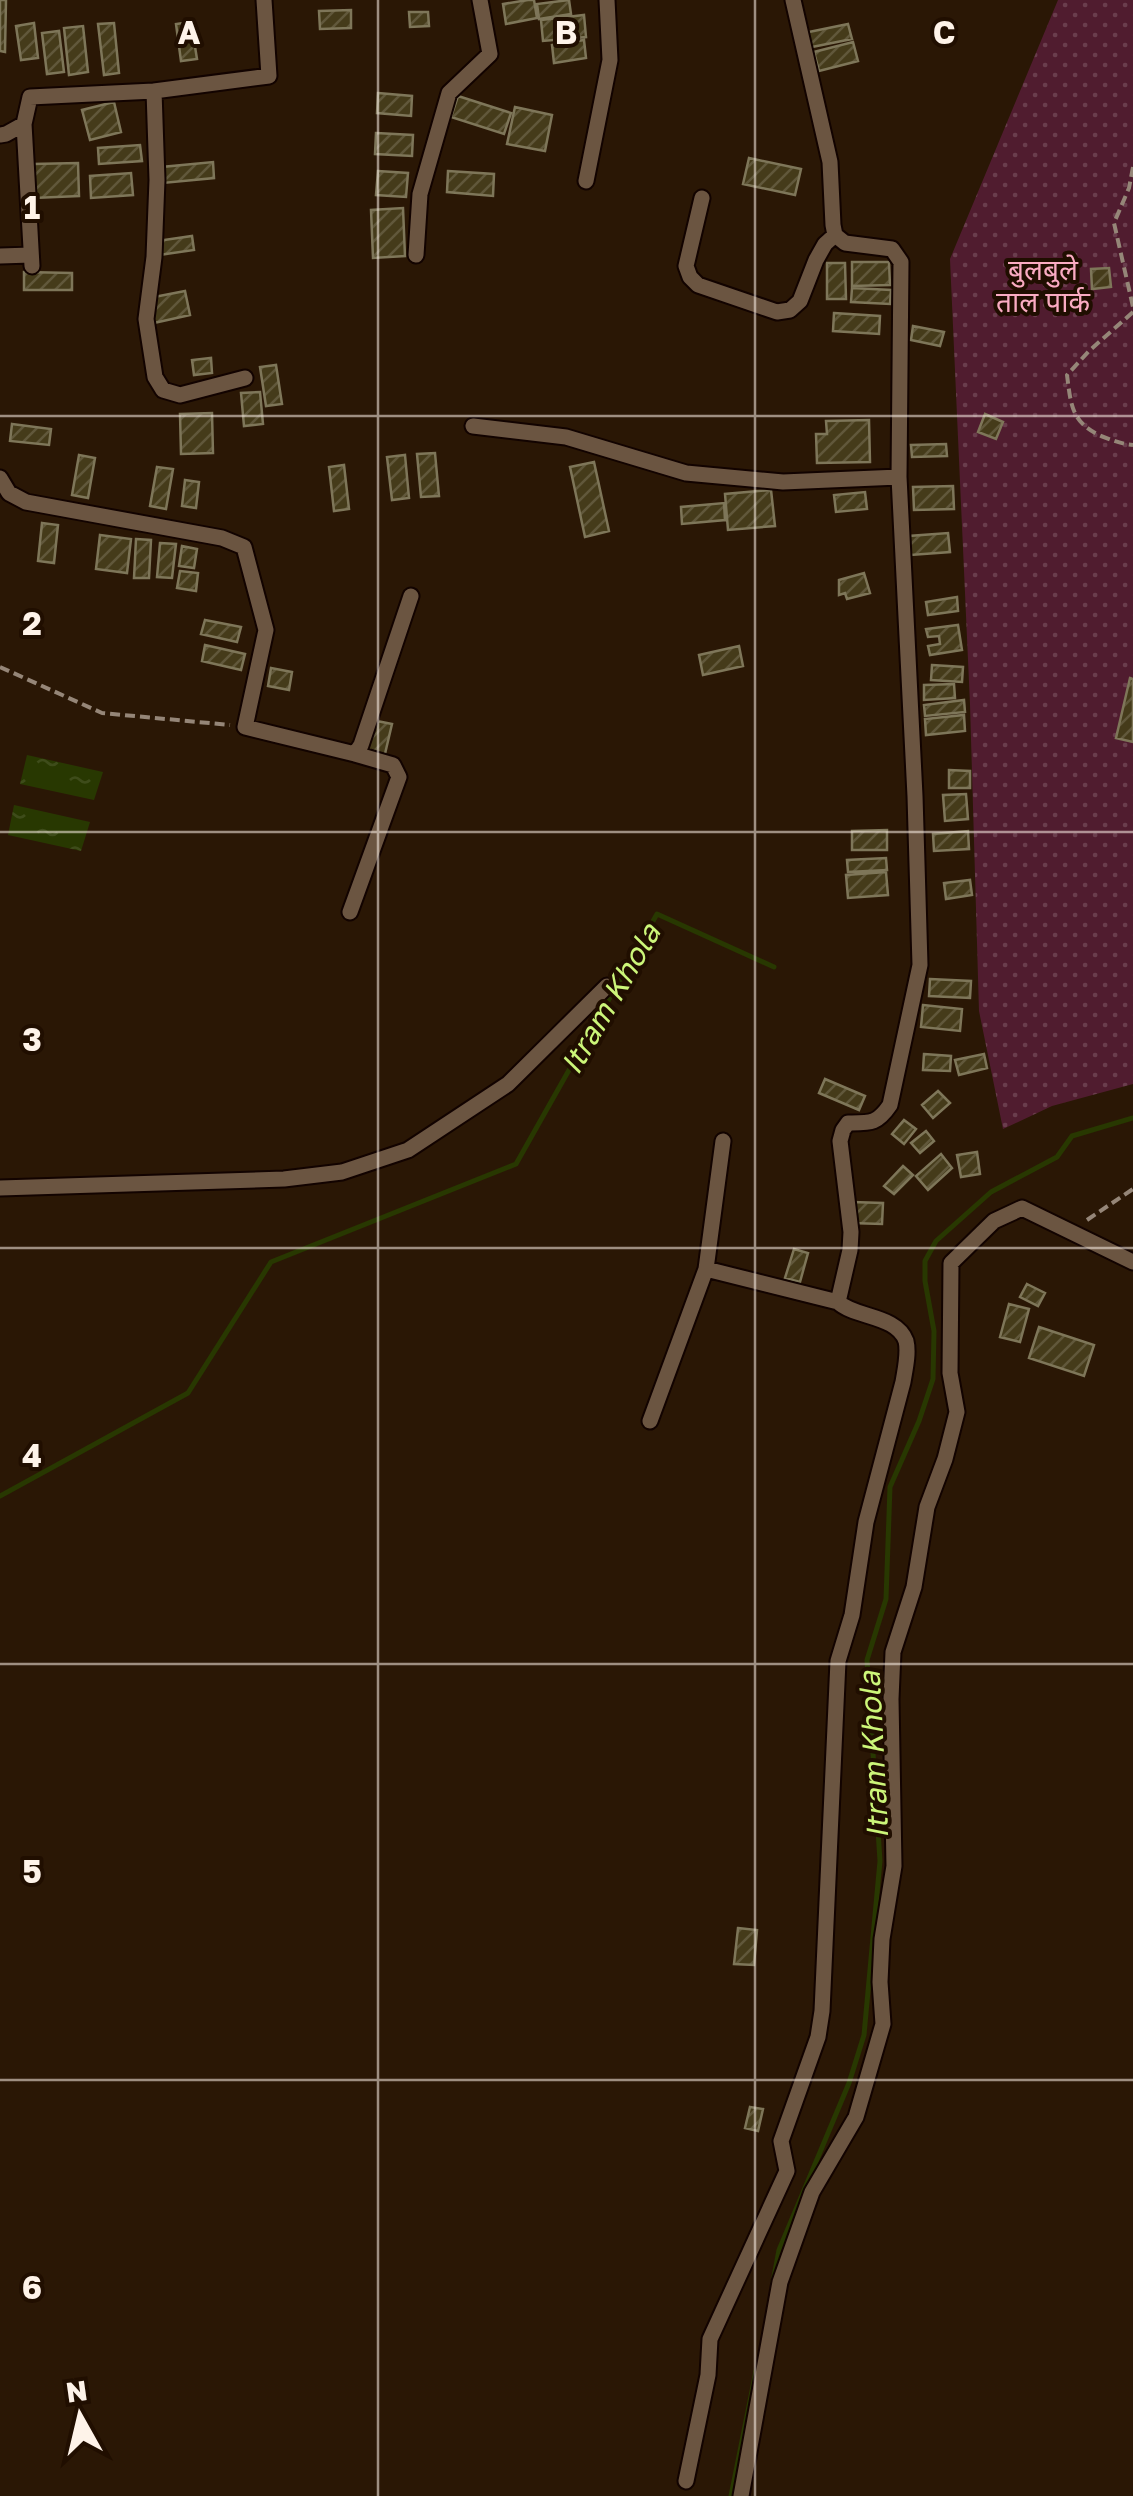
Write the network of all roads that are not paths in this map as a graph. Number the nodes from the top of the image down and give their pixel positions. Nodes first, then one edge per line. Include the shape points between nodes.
1 (264, 0) edge
2 (480, 0) edge
3 (607, 0) edge
4 (794, 1) edge
5 (154, 90) junction
6 (24, 124) junction
7 (0, 134) edge
8 (586, 181) dead end
9 (702, 198) dead end
10 (836, 235) junction
11 (416, 255) dead end
12 (0, 256) edge
13 (246, 378) dead end
14 (474, 426) dead end
15 (900, 476) junction
16 (0, 478) edge
17 (411, 596) dead end
18 (355, 754) junction
19 (350, 912) dead end
20 (607, 986) dead end
21 (723, 1142) dead end
22 (0, 1188) edge
23 (1133, 1262) edge
24 (706, 1269) junction
25 (838, 1302) junction
26 (650, 1421) dead end
27 (686, 2481) dead end
28 (742, 2496) edge

1 - 5 street via 269,76
2 - 11 street via 490,54 449,93 420,194
3 - 8 street via 610,60
4 - 10 street via 830,162
5 - 6 street via 30,96
5 - 13 street via 157,180 146,319 155,378 163,390 180,395
6 - 7 street
6 - 12 street via 31,260
9 - 10 street via 686,266 690,277 778,312 800,301 816,260
10 - 15 street via 844,243 892,249 901,262
14 - 15 street via 566,437 686,473 783,482
15 - 25 street via 920,965 890,1104 872,1123 848,1123 842,1130 851,1232
16 - 18 street via 26,502 244,547 266,630 245,727
17 - 18 street
18 - 19 street via 393,765 400,776
20 - 22 street via 508,1084 408,1150 342,1172
21 - 24 street
23 - 28 street via 1022,1208 994,1222 951,1263 950,1373 957,1412 893,1652 894,1866 882,1938 883,2024 856,2117 812,2192 780,2282
24 - 25 street
24 - 26 street
25 - 27 street via 897,1330 906,1341 906,1361 838,1661 818,2037 781,2141 787,2171 710,2340

